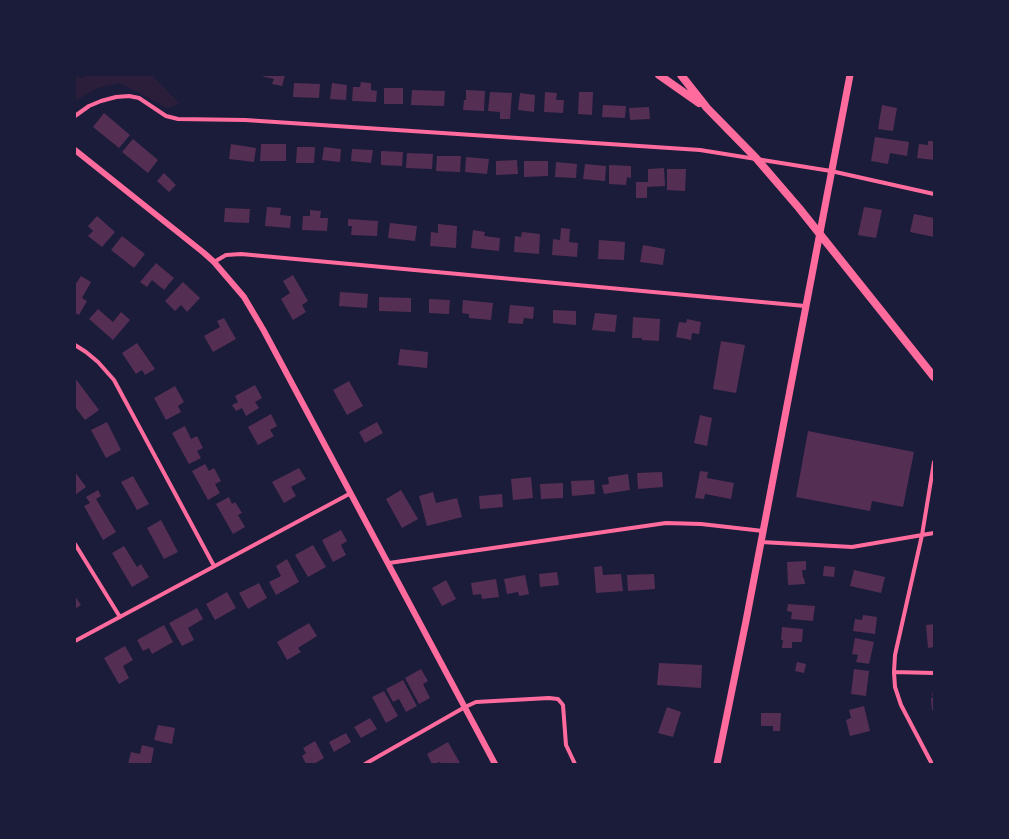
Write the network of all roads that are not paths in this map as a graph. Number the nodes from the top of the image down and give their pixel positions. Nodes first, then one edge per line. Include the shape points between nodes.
1 (659, 75) edge
2 (681, 75) edge
3 (850, 75) edge
4 (707, 108) junction
5 (75, 116) edge
6 (75, 150) edge
7 (756, 158) junction
8 (831, 171) junction
9 (934, 194) edge
10 (819, 232) junction
11 (214, 262) junction
12 (805, 306) junction
13 (75, 345) edge
14 (934, 377) edge
15 (934, 462) edge
16 (351, 493) junction
17 (763, 531) junction
18 (934, 534) edge
19 (922, 535) junction
20 (761, 542) junction
21 (75, 544) edge
22 (389, 563) junction
23 (214, 566) junction
24 (120, 617) junction
25 (75, 641) edge
26 (894, 672) junction
27 (934, 673) edge
28 (465, 707) junction
29 (365, 764) edge
30 (495, 764) edge
31 (575, 764) edge
32 (717, 764) edge
33 (932, 764) edge

1 - 4 main road
2 - 4 main road
3 - 8 main road
4 - 7 main road
5 - 7 street via 101,101 129,96 140,98 166,116 178,119 245,120 673,147
6 - 11 street
7 - 8 street
7 - 10 main road
8 - 9 street
8 - 10 main road
10 - 12 main road
10 - 14 main road
11 - 12 street via 226,255 241,254
11 - 16 street via 244,298 259,321
12 - 17 main road
13 - 23 street via 98,362 114,380
15 - 19 street
16 - 22 street
16 - 23 street
17 - 20 main road
17 - 22 street via 701,524 666,524
18 - 19 street
19 - 20 street via 852,548
19 - 26 street
20 - 32 main road
21 - 24 street
22 - 28 street
23 - 24 street
24 - 25 street
26 - 27 street
26 - 33 street via 895,687 901,705
28 - 29 street
28 - 30 street
28 - 31 street via 484,701 558,699 564,710 566,745

